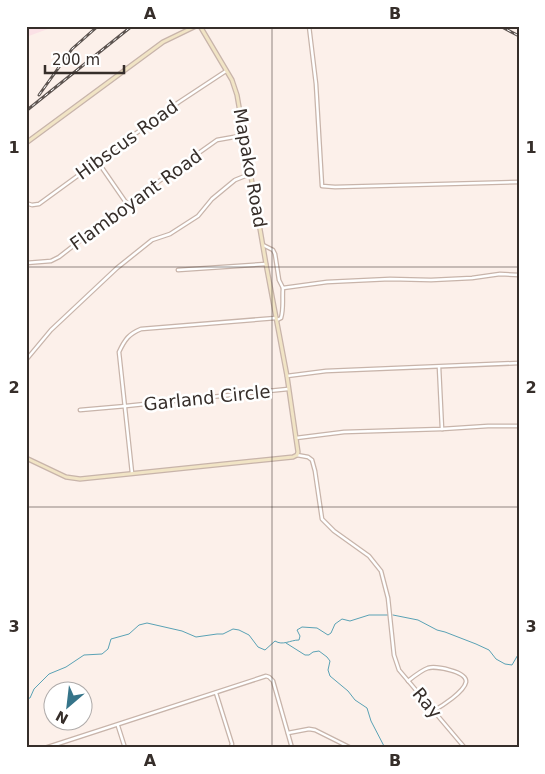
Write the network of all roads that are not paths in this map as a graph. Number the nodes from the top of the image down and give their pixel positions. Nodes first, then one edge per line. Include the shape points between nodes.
1 (196, 26) edge
2 (200, 26) edge
3 (309, 26) edge
4 (226, 71) junction
5 (245, 135) junction
6 (26, 143) edge
7 (97, 162) junction
8 (251, 175) junction
9 (519, 182) edge
10 (26, 204) edge
11 (127, 204) junction
12 (263, 245) junction
13 (26, 263) edge
14 (266, 264) junction
15 (178, 270) dead end
16 (519, 275) edge
17 (283, 288) junction
18 (276, 319) junction
19 (26, 360) edge
20 (519, 363) edge
21 (439, 367) junction
22 (287, 376) junction
23 (288, 389) junction
24 (126, 406) junction
25 (80, 410) dead end
26 (519, 426) edge
27 (442, 429) junction
28 (296, 438) junction
29 (297, 455) junction
30 (26, 458) edge
31 (132, 473) junction
32 (408, 680) junction
33 (216, 693) junction
34 (433, 710) junction
35 (117, 725) junction
36 (288, 733) junction
37 (46, 748) edge
38 (125, 748) edge
39 (230, 748) edge
40 (292, 748) edge
41 (351, 748) edge
42 (465, 748) edge

1 - 6 street via 163,42
2 - 4 street, Mapako Road
3 - 9 street via 322,186
4 - 5 street, Mapako Road via 237,95
4 - 7 street, Hibscus Road
5 - 8 street, Mapako Road
5 - 11 street, Flamboyant Road via 217,140
7 - 10 street, Hibscus Road via 39,204
7 - 11 street
8 - 12 street, Mapako Road
8 - 19 street via 236,180 212,199 198,216 170,234 152,240 117,268 52,330
11 - 13 street, Flamboyant Road via 59,257 51,261
12 - 14 street, Mapako Road
12 - 17 street via 275,254
14 - 15 street
14 - 18 street, Mapako Road
16 - 17 street via 327,282
17 - 18 street via 283,311 281,318
18 - 22 street, Mapako Road
18 - 24 street via 141,329 132,333 123,342 120,352
20 - 21 street
21 - 22 street via 326,371
21 - 27 street
22 - 23 street, Mapako Road
23 - 24 street, Garland Circle
23 - 28 street, Mapako Road
24 - 25 street, Garland Circle
24 - 31 street
26 - 27 street
27 - 28 street via 344,432
28 - 29 street, Mapako Road
29 - 31 street
29 - 32 street, Ray via 312,460 322,519 370,556 381,571 388,598 394,654
30 - 31 street via 66,477 80,479
32 - 34 street, Ray
32 - 34 street via 429,668 451,670 465,678 463,687 453,697
33 - 35 street
33 - 36 street via 269,677 273,681
33 - 39 street via 232,744
34 - 42 street, Ray
35 - 37 street
35 - 38 street
36 - 40 street
36 - 41 street via 315,730

